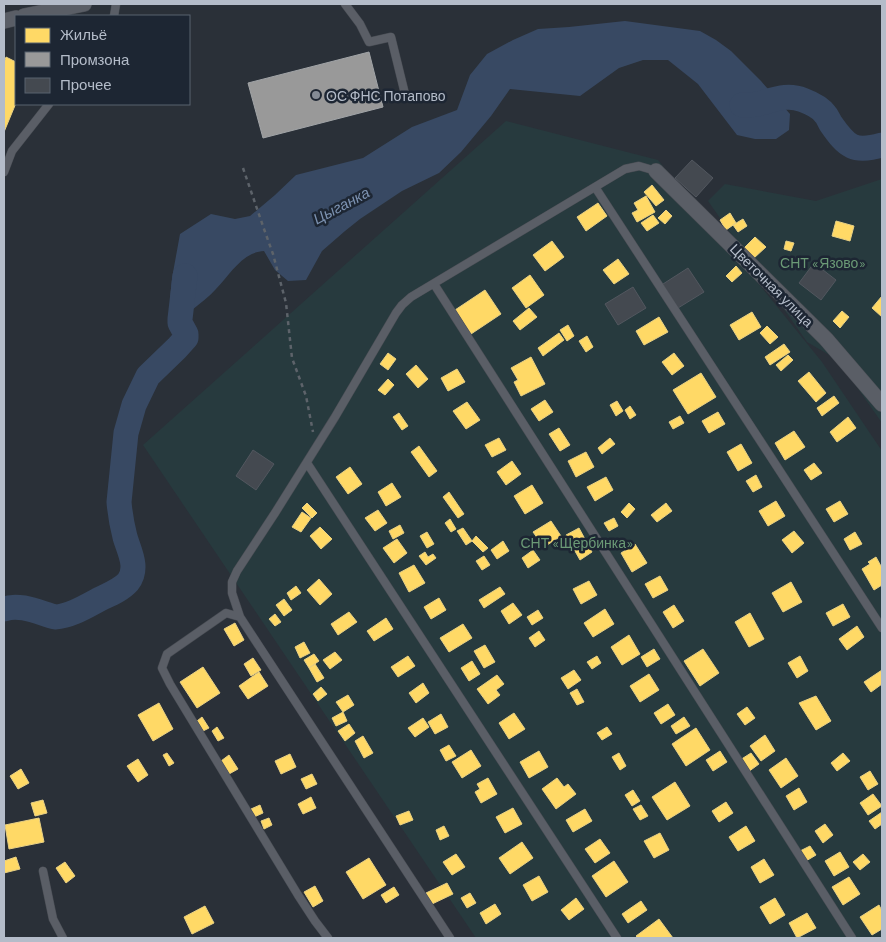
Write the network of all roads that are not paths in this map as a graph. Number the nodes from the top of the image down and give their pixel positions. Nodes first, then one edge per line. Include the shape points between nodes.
1 (84, 4) edge
2 (345, 4) edge
3 (29, 15) edge
4 (405, 94) dead end
5 (48, 105) edge
6 (656, 170) joint
7 (4, 172) edge
8 (595, 187) junction
9 (434, 284) junction
10 (882, 404) edge
11 (307, 463) junction
12 (240, 616) junction
13 (882, 628) edge
14 (43, 871) dead end
15 (63, 938) edge
16 (328, 938) edge
17 (450, 938) edge
18 (617, 938) edge
19 (852, 938) edge

1 - 3 street
2 - 4 lane via 369,42 390,37
5 - 7 lane via 12,151
6 - 8 lane via 639,166 626,169
6 - 10 street, Цветочная улица via 826,339
8 - 9 lane
8 - 13 lane
9 - 11 lane via 410,297 396,313
9 - 19 lane
11 - 12 lane via 236,571 232,593
11 - 18 lane
12 - 16 lane via 226,613 167,654 162,668 298,895
12 - 17 lane
14 - 15 lane via 53,918

